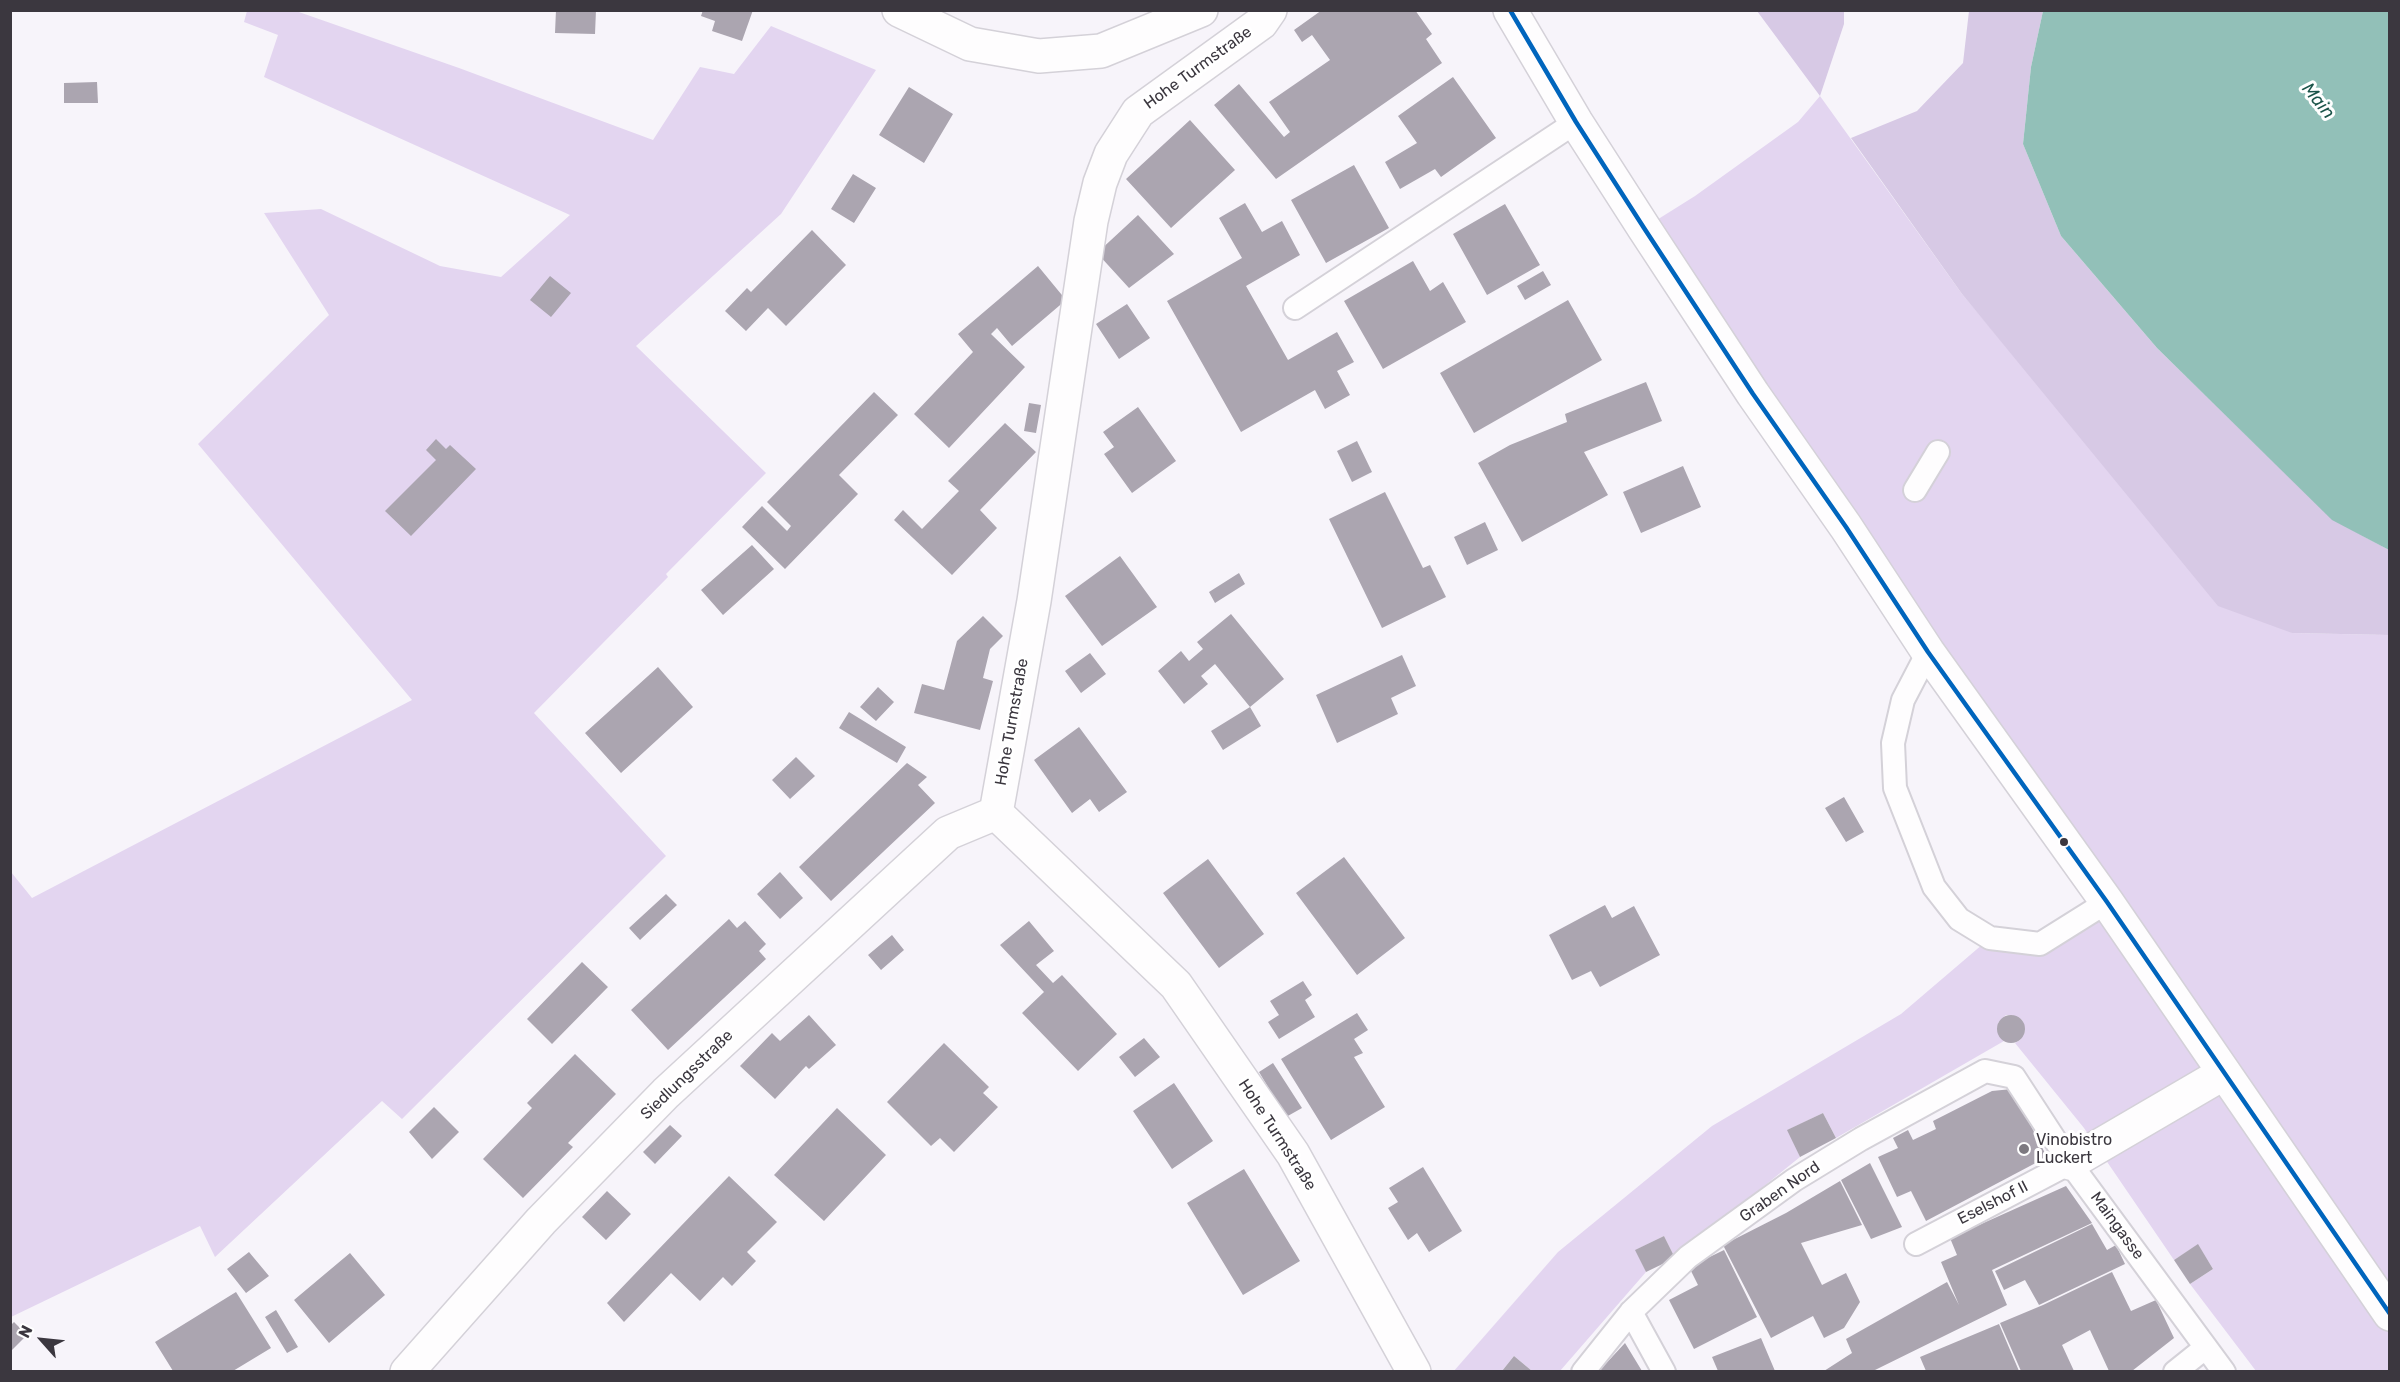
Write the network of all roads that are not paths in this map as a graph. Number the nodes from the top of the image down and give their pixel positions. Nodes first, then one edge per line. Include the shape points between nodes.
1 (899, 10) edge
2 (1201, 10) edge
3 (1270, 10) edge
4 (1510, 10) edge
5 (1576, 122) junction
6 (1295, 308) dead end
7 (1938, 452) dead end
8 (1915, 490) dead end
9 (1928, 652) junction
10 (996, 813) junction
11 (2107, 902) junction
12 (2224, 1072) junction
13 (2014, 1077) joint
14 (2070, 1163) junction
15 (1916, 1244) dead end
16 (1631, 1312) junction
17 (2390, 1314) edge
18 (2205, 1348) junction
19 (406, 1371) edge
20 (1414, 1371) edge
21 (1583, 1371) edge
22 (1664, 1371) edge
23 (2175, 1371) edge
24 (2224, 1371) edge

1 - 2 street via 970,44 1039,56 1101,51
3 - 10 street, Hohe Turmstraße via 1261,23 1138,112 1111,154 1100,183
4 - 5 street
5 - 6 lane
5 - 9 street via 1670,270
7 - 8 lane
9 - 11 street
9 - 11 lane via 1904,700 1893,743 1895,788 1934,887 1959,919 1990,938 2040,944
10 - 19 street, Siedlungsstraße via 948,832 666,1093 540,1221
10 - 20 street, Hohe Turmstraße via 1176,985 1293,1154
11 - 12 street
12 - 14 street
12 - 17 street
13 - 14 lane, Maingasse
13 - 16 lane, Graben Nord via 1985,1071 1794,1180 1688,1257
14 - 15 lane, Eselshof II
14 - 18 lane, Maingasse
16 - 21 lane, Graben Nord
16 - 22 lane
18 - 23 lane
18 - 24 lane, Maingasse

